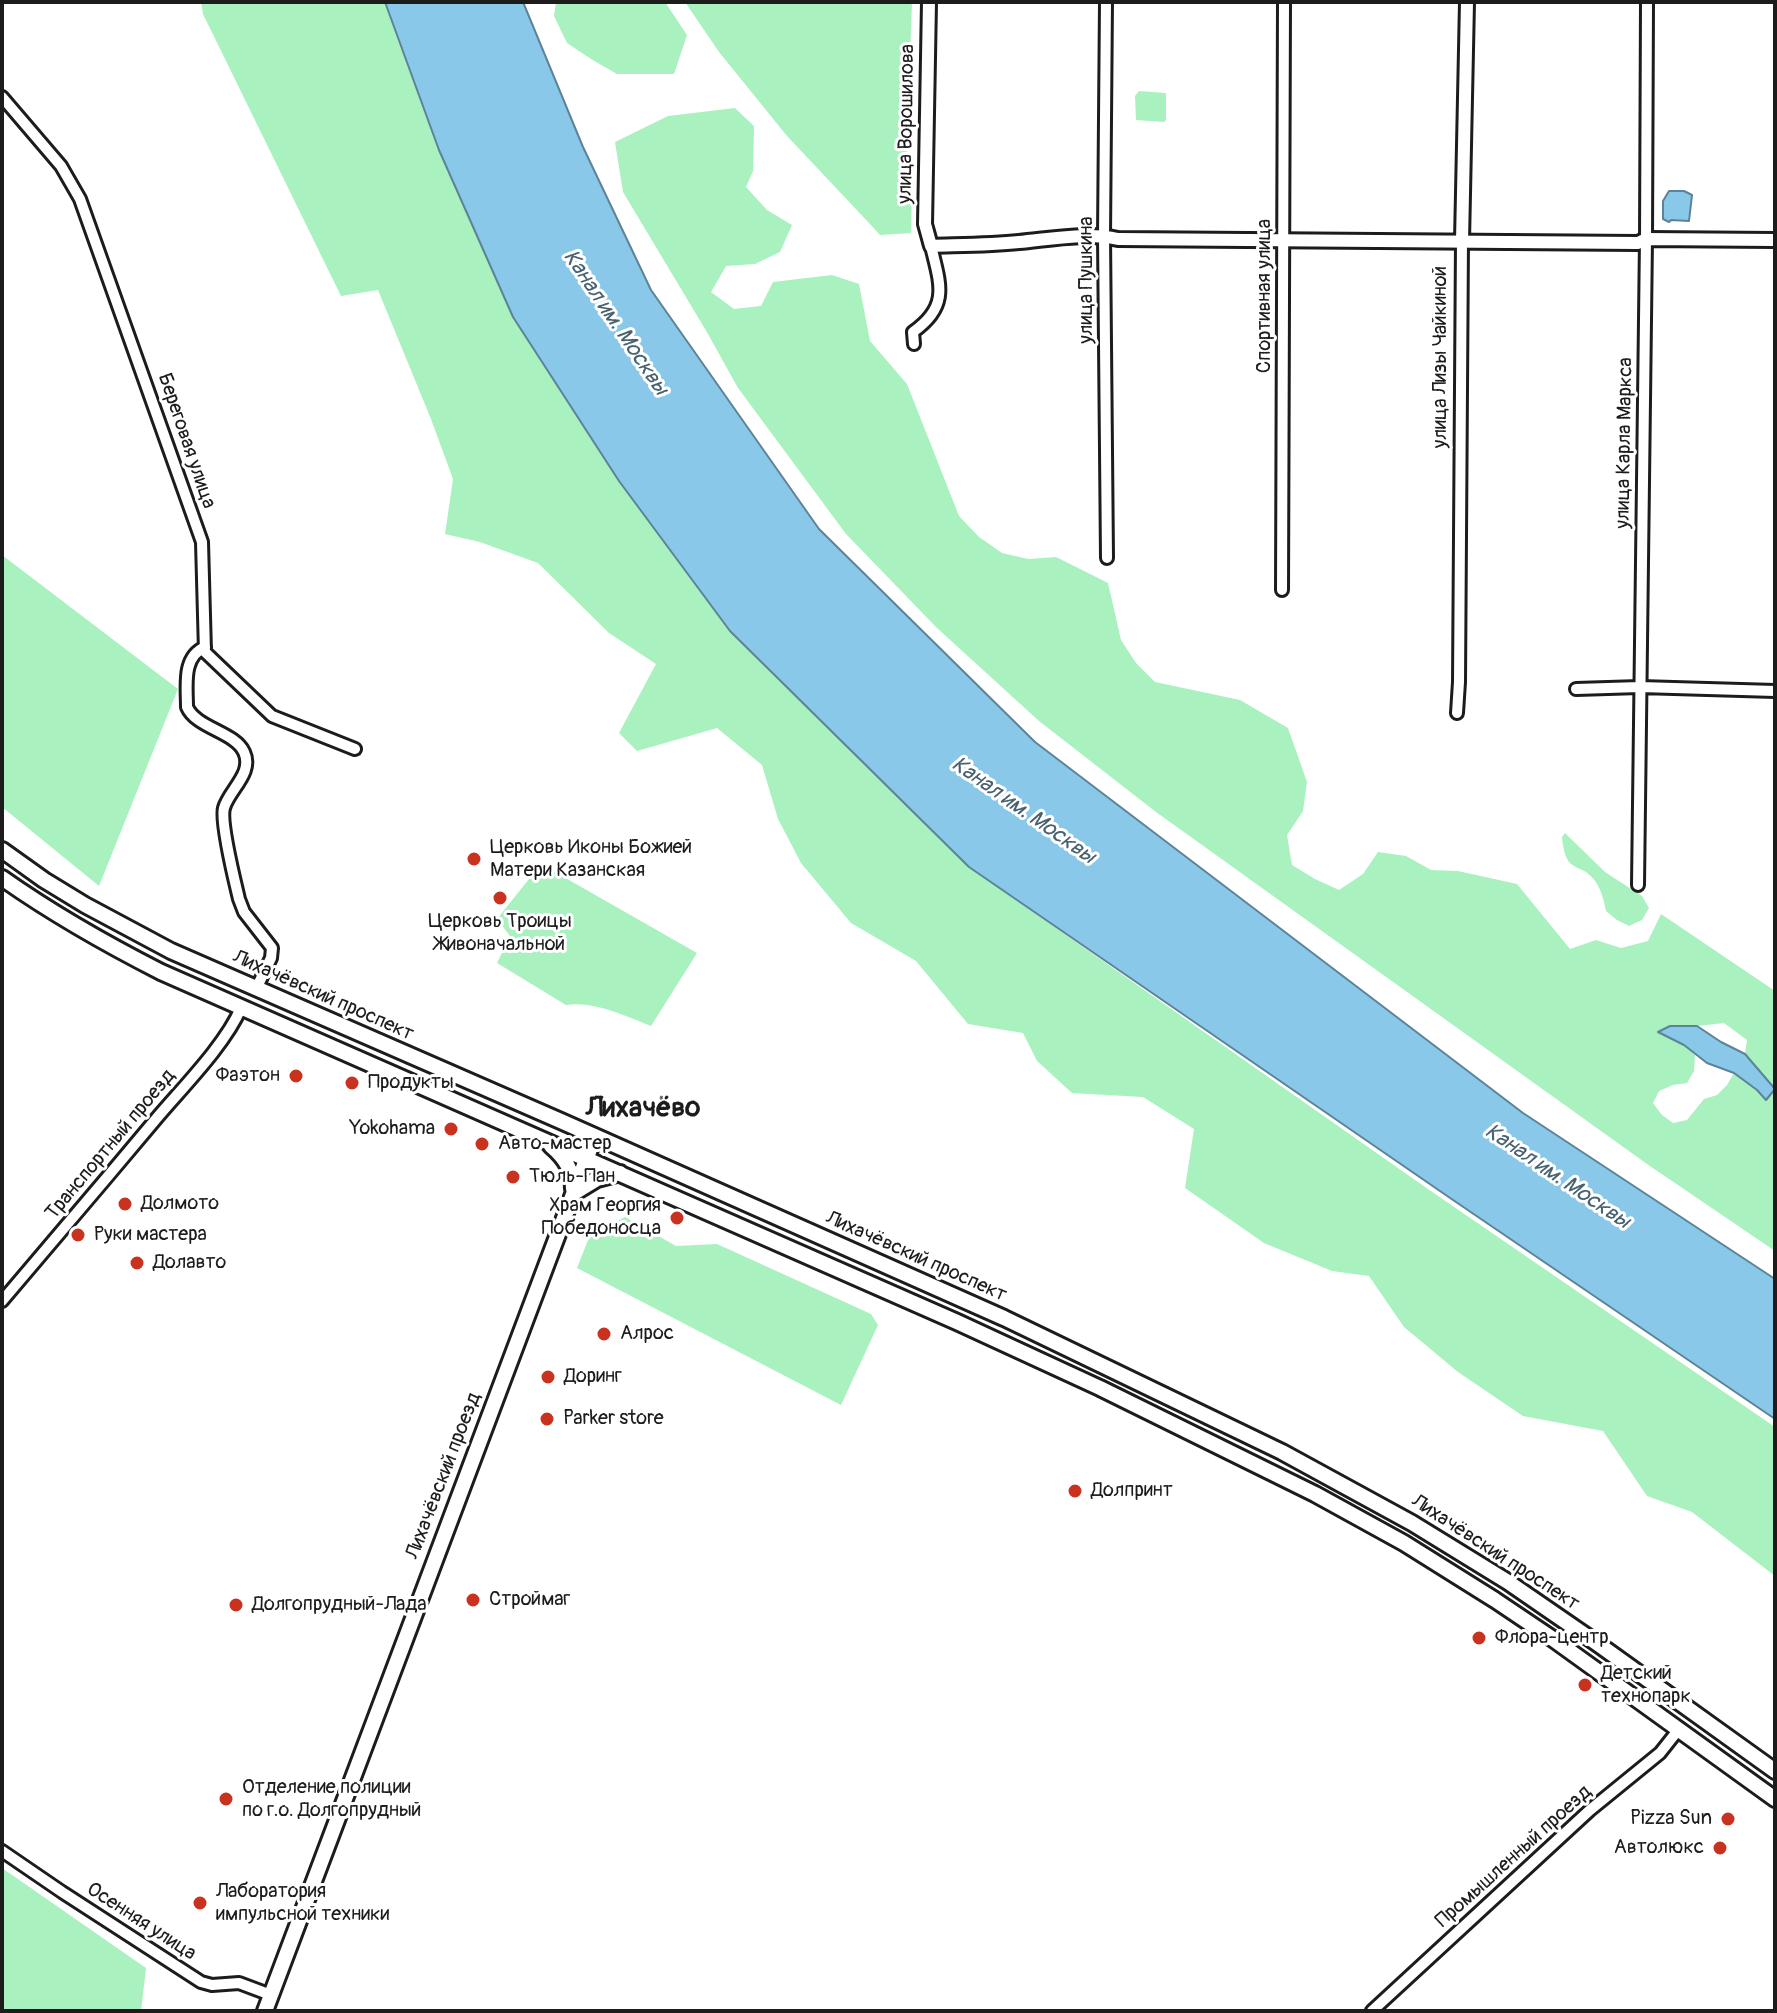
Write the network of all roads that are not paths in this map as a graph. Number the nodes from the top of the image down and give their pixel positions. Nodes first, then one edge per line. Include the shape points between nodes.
1 (929, 2) edge
2 (1106, 2) edge
3 (1284, 2) edge
4 (1467, 2) edge
5 (1647, 2) edge
6 (2, 97) edge
7 (1104, 236) junction
8 (1646, 239) junction
9 (1283, 240) junction
10 (1775, 240) edge
11 (1462, 241) junction
12 (931, 246) junction
13 (914, 344) dead end
14 (1107, 558) dead end
15 (1282, 590) dead end
16 (205, 647) junction
17 (1640, 687) junction
18 (1576, 689) dead end
19 (1775, 691) edge
20 (1457, 713) dead end
21 (355, 749) dead end
22 (2, 850) edge
23 (2, 878) edge
24 (1638, 885) dead end
25 (256, 989) junction
26 (241, 1008) junction
27 (595, 1136) junction
28 (544, 1139) junction
29 (587, 1158) junction
30 (621, 1173) junction
31 (573, 1194) junction
32 (2, 1301) edge
33 (1679, 1729) junction
34 (1775, 1771) edge
35 (1775, 1799) edge
36 (2, 1851) edge
37 (271, 1995) junction
38 (265, 2011) edge
39 (1372, 2011) edge

1 - 12 street, улица Ворошилова via 925,224
2 - 7 street, улица Пушкина
3 - 9 street, Спортивная улица
4 - 11 street, улица Лизы Чайкиной
5 - 8 street, улица Карла Маркса
6 - 16 street, Береговая улица via 61,166 80,199 202,542
7 - 9 street
7 - 12 street
7 - 14 street, улица Пушкина
8 - 10 street
8 - 11 street
8 - 17 street, улица Карла Маркса
9 - 11 street
9 - 15 street, Спортивная улица
11 - 20 street, улица Лизы Чайкиной
12 - 13 street via 940,297 931,317 913,332
16 - 21 street via 272,716
16 - 25 street via 188,661 187,707 246,756 244,773 222,813 239,899 272,948
17 - 18 street
17 - 19 street
17 - 24 street, улица Карла Маркса
22 - 25 main road, Лихачёвский проспект via 129,930
23 - 26 main road, Лихачёвский проспект via 118,950
25 - 27 main road, Лихачёвский проспект
26 - 28 main road, Лихачёвский проспект
26 - 32 street, Транспортный проезд via 181,1090
27 - 29 main road, Лихачёвский проезд
27 - 34 main road, Лихачёвский проспект via 1055,1342 1326,1475 1508,1582
28 - 29 main road, Лихачёвский проспект
28 - 31 main road via 568,1164
29 - 30 main road, Лихачёвский проспект
29 - 31 main road, Лихачёвский проезд
30 - 31 main road via 597,1179
30 - 33 main road, Лихачёвский проспект via 1058,1368 1315,1494 1495,1600
31 - 37 main road, Лихачёвский проезд
33 - 35 main road, Лихачёвский проспект
33 - 39 street, Промышленный проезд via 1660,1753 1590,1810
36 - 37 street, Осенняя улица via 201,1982 239,1983
37 - 38 main road, Лихачёвский проезд

